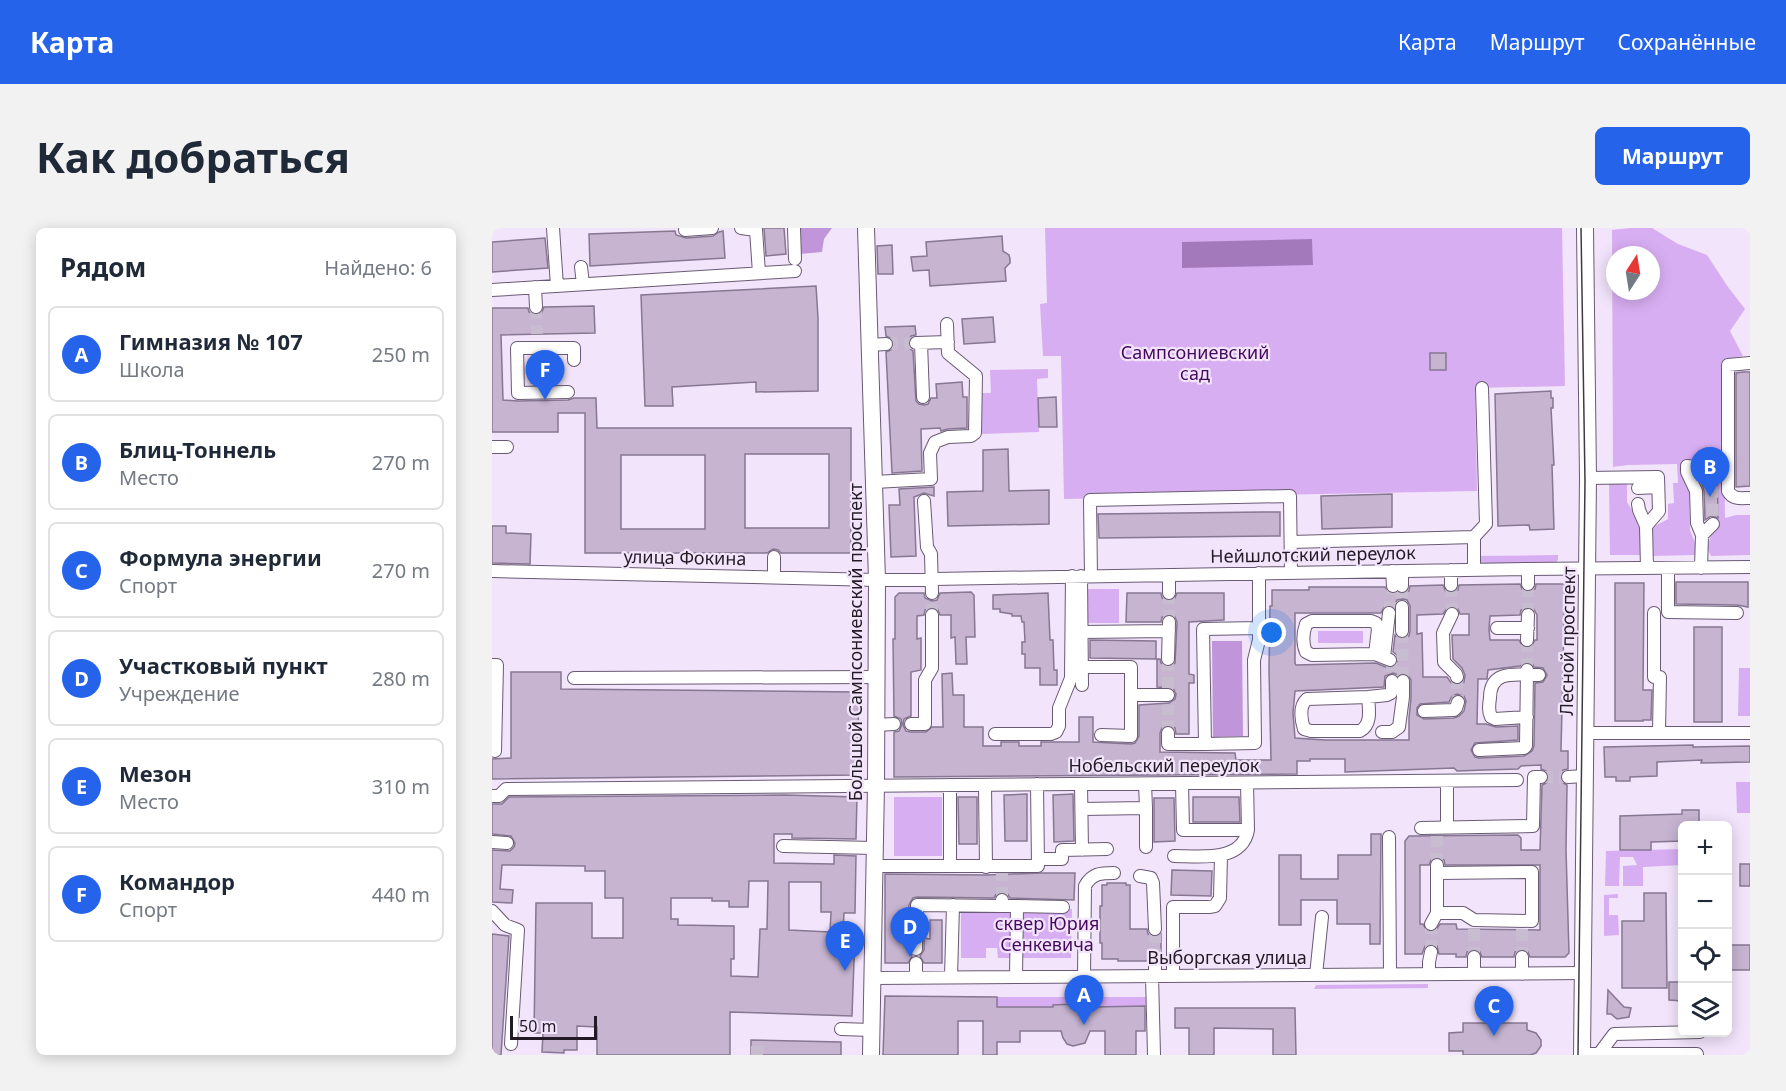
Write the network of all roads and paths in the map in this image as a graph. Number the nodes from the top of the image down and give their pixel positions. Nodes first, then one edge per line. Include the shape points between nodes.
1 (553, 228) edge
2 (712, 228) edge
3 (741, 228) edge
4 (794, 228) edge
5 (866, 228) edge
6 (1585, 228) edge
7 (685, 230) dead end
8 (582, 267) dead end
9 (759, 273) junction
10 (583, 284) junction
11 (557, 286) junction
12 (535, 287) junction
13 (492, 290) edge
14 (536, 307) tunnel mouth
15 (947, 324) dead end
16 (537, 334) tunnel mouth
17 (948, 342) junction
18 (537, 348) junction
19 (574, 360) dead end
20 (1750, 363) edge
21 (1482, 388) dead end
22 (568, 392) dead end
23 (923, 397) dead end
24 (492, 447) edge
25 (507, 447) dead end
26 (1696, 466) dead end
27 (1588, 478) junction
28 (874, 482) junction
29 (1638, 493) junction
30 (1750, 498) edge
31 (924, 501) dead end
32 (1658, 506) junction
33 (1713, 524) dead end
34 (1646, 526) junction
35 (1702, 535) junction
36 (1474, 537) junction
37 (1291, 542) junction
38 (774, 557) dead end
39 (1750, 567) edge
40 (1587, 568) junction
41 (1647, 568) junction
42 (1668, 568) junction
43 (1701, 568) junction
44 (1528, 569) junction
45 (1451, 570) junction
46 (1474, 570) junction
47 (492, 571) edge
48 (1397, 571) junction
49 (1259, 573) junction
50 (1291, 573) junction
51 (1168, 575) junction
52 (1081, 576) junction
53 (774, 577) junction
54 (932, 578) junction
55 (877, 580) junction
56 (1528, 584) tunnel mouth
57 (1451, 585) tunnel mouth
58 (1397, 586) tunnel mouth
59 (932, 593) tunnel mouth
60 (1169, 593) tunnel mouth
61 (1402, 607) tunnel mouth
62 (1389, 613) tunnel mouth
63 (1654, 613) dead end
64 (1737, 613) dead end
65 (1452, 614) tunnel mouth
66 (932, 615) tunnel mouth
67 (1259, 628) junction
68 (1497, 628) dead end
69 (1528, 628) dead end
70 (1402, 631) tunnel mouth
71 (1081, 632) junction
72 (1383, 657) junction
73 (1168, 659) tunnel mouth
74 (492, 665) edge
75 (1082, 667) junction
76 (876, 676) junction
77 (1457, 677) tunnel mouth
78 (574, 678) dead end
79 (1082, 685) dead end
80 (1131, 695) junction
81 (1168, 696) dead end
82 (1368, 697) junction
83 (1458, 702) dead end
84 (1424, 711) dead end
85 (1527, 717) junction
86 (894, 724) dead end
87 (911, 724) dead end
88 (876, 725) junction
89 (1382, 732) dead end
90 (1659, 732) junction
91 (1586, 733) junction
92 (1750, 733) edge
93 (995, 734) dead end
94 (1168, 734) dead end
95 (1101, 735) dead end
96 (1205, 744) junction
97 (1479, 750) dead end
98 (495, 752) dead end
99 (1585, 776) junction
100 (1541, 777) dead end
101 (1568, 777) tunnel mouth
102 (1517, 780) dead end
103 (1450, 781) junction
104 (1182, 783) junction
105 (1247, 783) junction
106 (1037, 784) junction
107 (1081, 784) junction
108 (1145, 784) junction
109 (950, 785) junction
110 (985, 785) junction
111 (876, 786) junction
112 (492, 796) edge
113 (1146, 808) junction
114 (1082, 809) junction
115 (1421, 828) dead end
116 (1248, 830) junction
117 (1440, 831) junction
118 (1389, 837) dead end
119 (492, 842) edge
120 (507, 843) dead end
121 (783, 846) dead end
122 (1146, 847) dead end
123 (874, 848) junction
124 (1107, 849) dead end
125 (1082, 850) junction
126 (1174, 856) dead end
127 (1221, 856) junction
128 (1038, 860) junction
129 (874, 866) junction
130 (950, 866) junction
131 (986, 867) junction
132 (1114, 873) dead end
133 (1140, 876) dead end
134 (953, 906) junction
135 (1017, 906) junction
136 (1063, 907) dead end
137 (492, 911) edge
138 (1322, 916) dead end
139 (1474, 925) joint
140 (1155, 929) tunnel mouth
141 (916, 950) dead end
142 (1431, 952) tunnel mouth
143 (1474, 957) tunnel mouth
144 (1522, 957) tunnel mouth
145 (1155, 961) tunnel mouth
146 (916, 963) dead end
147 (1583, 973) junction
148 (1390, 974) junction
149 (1429, 974) junction
150 (1474, 974) junction
151 (1522, 974) junction
152 (1316, 975) junction
153 (1084, 976) junction
154 (1153, 976) junction
155 (1173, 976) junction
156 (916, 977) junction
157 (951, 977) junction
158 (1016, 977) junction
159 (872, 978) junction
160 (841, 1029) dead end
161 (871, 1030) junction
162 (1678, 1033) edge
163 (511, 1044) dead end
164 (1582, 1054) edge
165 (1599, 1054) edge
166 (1644, 1054) edge
167 (1697, 1054) edge
168 (871, 1055) edge
169 (1154, 1055) edge

1 - 11 street
2 - 7 street
3 - 9 street via 756,230
4 - 9 street via 795,265
5 - 28 main road, Большой Сампсониевский проспект via 878,345
6 - 27 main road, Лесной проспект
8 - 10 street
9 - 10 street
10 - 11 street
11 - 12 street
12 - 13 street
12 - 14 street
15 - 17 street
16 - 18 street
17 - 23 street via 919,343
17 - 28 street via 948,353 976,376 975,434 935,442 930,453 931,479
18 - 19 street via 574,348
18 - 22 street via 518,348 518,393
20 - 30 street via 1728,366 1728,491 1734,498
21 - 36 street via 1485,524
24 - 25 street
26 - 35 street via 1687,466 1687,472 1696,491 1697,523
27 - 29 street
27 - 40 main road, Лесной проспект
28 - 55 main road, Большой Сампсониевский проспект
29 - 32 street
29 - 32 street via 1658,482
29 - 34 street via 1638,510
31 - 54 street
32 - 34 street via 1659,511
33 - 35 street
34 - 41 street
35 - 43 street
36 - 37 street
36 - 46 street
37 - 50 street
37 - 52 street via 1290,496 1090,500
38 - 53 street
39 - 43 street, Нейшлотский переулок
40 - 41 street, Нейшлотский переулок
40 - 44 street, Нейшлотский переулок
40 - 91 main road, Лесной проспект
41 - 42 street, Нейшлотский переулок
42 - 43 street, Нейшлотский переулок
42 - 64 street via 1662,588 1668,612
44 - 46 street, Нейшлотский переулок
44 - 56 street
45 - 46 street, Нейшлотский переулок
45 - 48 street, Нейшлотский переулок
45 - 57 street
47 - 53 street, улица Фокина
48 - 50 street, Нейшлотский переулок
48 - 58 street
49 - 50 street, Нейшлотский переулок
49 - 51 street, Нейшлотский переулок
49 - 67 street
51 - 52 street, Нейшлотский переулок
51 - 60 street
52 - 54 street, Нейшлотский переулок
52 - 71 street
52 - 93 street via 1071,678 1059,708 1056,732
53 - 55 street, улица Фокина
54 - 55 street, Нейшлотский переулок
54 - 59 street
55 - 76 main road, Большой Сампсониевский проспект
61 - 70 street
62 - 72 street
63 - 90 street via 1654,677 1660,677
65 - 77 street via 1443,633 1444,662
66 - 87 street via 932,668 925,680 925,724
67 - 96 street via 1254,660 1255,743
67 - 96 street via 1203,629
68 - 69 street
71 - 73 street via 1169,627
71 - 75 street
72 - 72 street via 1312,655 1304,646 1306,624 1376,623
74 - 98 street via 497,665
75 - 79 street
75 - 80 street via 1131,667
76 - 78 street
76 - 88 main road, Большой Сампсониевский проспект
80 - 81 street
80 - 95 street via 1131,736
82 - 82 street via 1366,728 1304,729 1302,706 1307,699
82 - 89 street via 1391,693 1397,681 1403,697 1399,727
83 - 84 street via 1454,710
85 - 85 street via 1531,673 1504,675 1493,682 1491,717
85 - 97 street via 1524,748
86 - 88 street
88 - 111 main road, Большой Сампсониевский проспект
90 - 91 street
90 - 92 street
91 - 99 main road, Лесной проспект
94 - 96 street via 1168,744
99 - 101 street
99 - 147 main road, Лесной проспект
100 - 117 street via 1534,777 1533,826
102 - 103 street, Нобельский переулок
103 - 105 street, Нобельский переулок
103 - 117 street
104 - 105 street, Нобельский переулок
104 - 108 street, Нобельский переулок
104 - 116 street via 1183,830
105 - 116 street
106 - 107 street, Нобельский переулок
106 - 110 street, Нобельский переулок
106 - 128 street
107 - 108 street, Нобельский переулок
107 - 114 street
108 - 113 street
109 - 110 street, Нобельский переулок
109 - 111 street, Нобельский переулок
109 - 130 street
110 - 131 street
111 - 112 street, Нобельский переулок via 506,789 499,796
111 - 123 main road, Большой Сампсониевский проспект
113 - 114 street
113 - 122 street
114 - 125 street
115 - 117 street
116 - 127 street via 1242,846
118 - 148 street
119 - 120 street
121 - 123 street
123 - 129 main road, Большой Сампсониевский проспект
124 - 125 street
125 - 128 street via 1062,850 1062,859
126 - 127 street
127 - 155 street via 1220,898 1215,906 1173,907
128 - 131 street via 1038,866 1002,870
129 - 130 street
129 - 159 main road, Большой Сампсониевский проспект
130 - 131 street
132 - 153 street via 1095,875 1085,886
133 - 140 street via 1151,878 1153,883
134 - 135 street
134 - 141 street via 917,905
134 - 157 street
135 - 136 street
135 - 158 street
137 - 163 street via 505,925 518,930
138 - 152 street
139 - 139 street via 1463,913 1434,919 1437,869 1532,872 1532,921 1522,925
142 - 149 street
143 - 150 street
144 - 151 street
145 - 154 street
146 - 156 street
147 - 151 street, Выборгская улица
147 - 164 main road, Лесной проспект
148 - 149 street, Выборгская улица
148 - 152 street, Выборгская улица
149 - 150 street, Выборгская улица
150 - 151 street, Выборгская улица
152 - 155 street, Выборгская улица
153 - 154 street, Выборгская улица
153 - 158 street, Выборгская улица
154 - 155 street, Выборгская улица
154 - 169 street
156 - 157 street, Выборгская улица
156 - 159 street, Выборгская улица
157 - 158 street, Выборгская улица
159 - 161 main road, Большой Сампсониевский проспект
160 - 161 street
161 - 168 main road, Большой Сампсониевский проспект
162 - 165 street via 1614,1034
164 - 165 street
165 - 166 street
166 - 167 street

